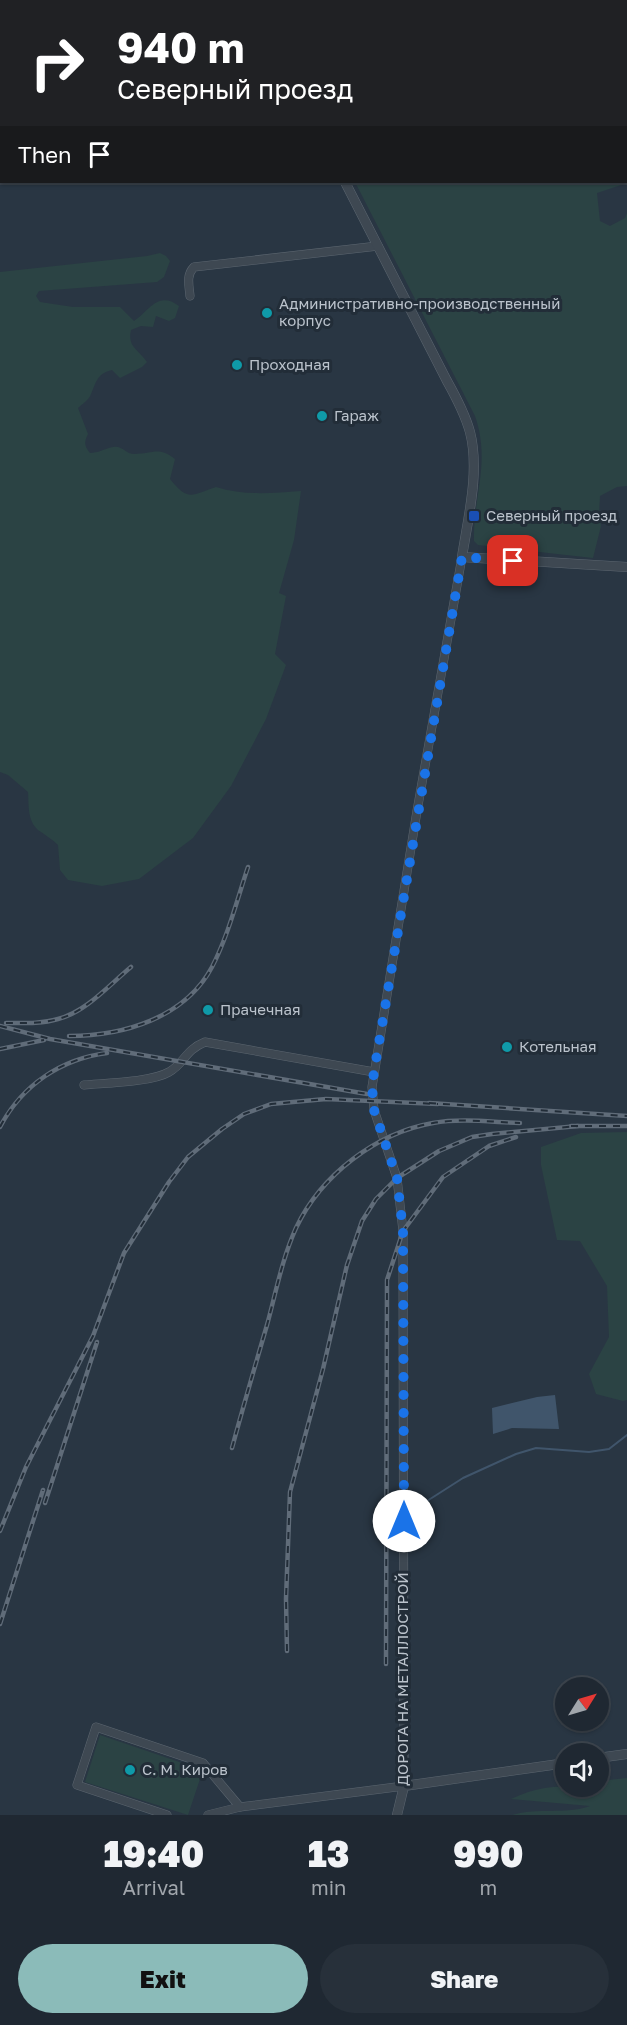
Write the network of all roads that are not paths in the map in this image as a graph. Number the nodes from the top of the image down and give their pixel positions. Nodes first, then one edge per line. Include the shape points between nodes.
1 (346, 183) edge
2 (378, 246) junction
3 (190, 296) dead end
4 (462, 557) junction
5 (627, 567) edge
6 (374, 1072) junction
7 (84, 1085) dead end
8 (627, 1754) edge
9 (609, 1756) edge
10 (555, 1765) edge
11 (404, 1786) junction
12 (240, 1807) junction
13 (167, 1815) edge
14 (208, 1815) edge
15 (397, 1815) edge

1 - 2 street, ДОРОГА НА МЕТАЛЛОСТРОЙ
2 - 3 street via 194,267 188,280
2 - 4 street, ДОРОГА НА МЕТАЛЛОСТРОЙ via 470,433 472,482
4 - 5 street
4 - 6 street, ДОРОГА НА МЕТАЛЛОСТРОЙ
6 - 7 street via 205,1042 159,1077
6 - 11 street, ДОРОГА НА МЕТАЛЛОСТРОЙ via 374,1110 397,1178 403,1231
8 - 9 street
10 - 11 street
11 - 12 street
11 - 15 street, ДОРОГА НА МЕТАЛЛОСТРОЙ
12 - 13 street via 203,1763 96,1727 77,1785
12 - 14 street

